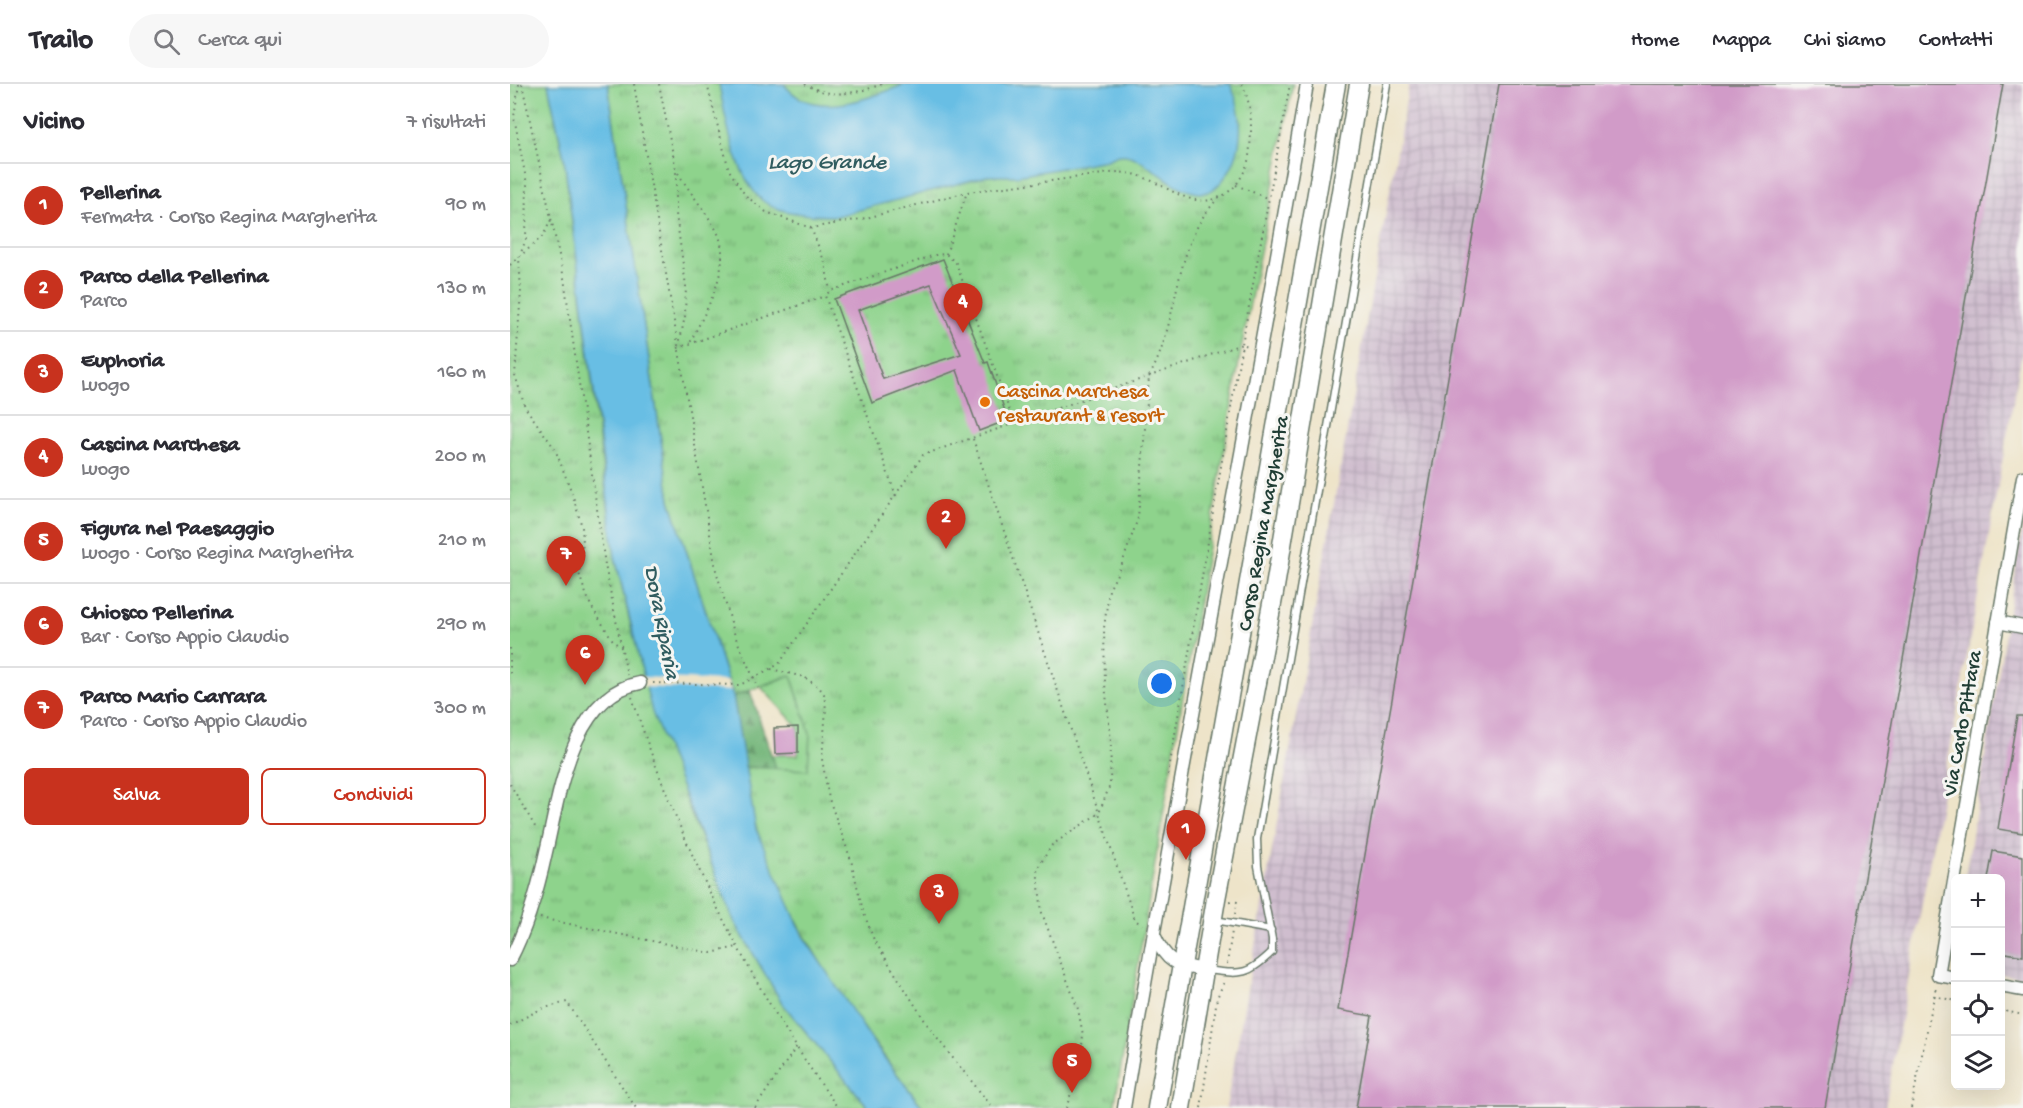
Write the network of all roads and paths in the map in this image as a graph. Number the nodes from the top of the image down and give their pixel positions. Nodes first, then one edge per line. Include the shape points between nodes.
1 (520, 84) edge
2 (634, 84) edge
3 (659, 84) edge
4 (706, 84) edge
5 (805, 84) edge
6 (882, 84) edge
7 (1243, 84) edge
8 (1290, 84) edge
9 (1307, 84) edge
10 (1336, 84) edge
11 (1359, 84) edge
12 (1387, 84) edge
13 (676, 170) junction
14 (1236, 185) junction
15 (967, 192) junction
16 (1269, 199) junction
17 (1217, 200) junction
18 (551, 220) junction
19 (811, 228) junction
20 (946, 254) junction
21 (519, 258) junction
22 (510, 266) edge
23 (830, 291) junction
24 (825, 296) junction
25 (690, 344) junction
26 (1242, 344) junction
27 (678, 348) junction
28 (1262, 350) junction
29 (1149, 377) junction
30 (1014, 424) junction
31 (973, 439) junction
32 (2023, 477) edge
33 (896, 496) junction
34 (1998, 622) junction
35 (2023, 627) edge
36 (510, 648) edge
37 (622, 648) junction
38 (771, 669) junction
39 (510, 674) edge
40 (754, 679) junction
41 (634, 684) junction
42 (758, 688) dead end
43 (510, 784) edge
44 (1166, 786) dead end
45 (1099, 813) junction
46 (546, 852) junction
47 (1237, 902) dead end
48 (1144, 914) dead end
49 (529, 915) junction
50 (1213, 920) junction
51 (1233, 924) junction
52 (1271, 930) junction
53 (1154, 935) junction
54 (736, 947) junction
55 (510, 960) edge
56 (1182, 967) junction
57 (1205, 970) junction
58 (1226, 972) junction
59 (1938, 975) junction
60 (1951, 977) edge
61 (2005, 987) edge
62 (2023, 990) edge
63 (1934, 996) junction
64 (1951, 1000) edge
65 (2005, 1011) edge
66 (2023, 1014) edge
67 (510, 1025) edge
68 (797, 1046) junction
69 (1163, 1077) junction
70 (636, 1108) edge
71 (755, 1108) edge
72 (838, 1108) edge
73 (993, 1108) edge
74 (1066, 1108) edge
75 (1124, 1108) edge
76 (1153, 1108) edge
77 (1157, 1108) edge
78 (1181, 1108) edge
79 (1201, 1108) edge
80 (1911, 1108) edge

1 - 18 path
1 - 21 path via 514,117 527,184 526,239
2 - 27 path
3 - 13 path
4 - 19 path via 729,170 745,195 766,212
5 - 6 path via 835,94
7 - 14 path via 1251,111 1252,135 1248,162
8 - 16 path
9 - 28 street, Corso Regina Margherita
10 - 56 main road, Corso Regina Margherita
11 - 50 main road, Corso Regina Margherita via 1274,593
12 - 52 lane via 1257,838 1261,892
13 - 25 path via 716,228 723,255 714,289
13 - 27 path via 676,214 686,286
14 - 16 path
14 - 17 path
15 - 17 path via 1118,172 1137,175 1193,200
15 - 19 path
15 - 20 path
16 - 26 path
17 - 29 path via 1200,222 1187,253 1158,360
18 - 21 path via 543,236
18 - 37 path via 564,278 605,565
19 - 23 path via 825,263
20 - 23 path
20 - 30 path via 956,263
21 - 22 path
21 - 37 path via 521,291 515,375 525,407 555,449 572,493 582,527 579,573 583,586 591,606
23 - 24 path
24 - 25 path
24 - 33 path
25 - 27 path
26 - 28 path
26 - 29 path
26 - 44 path
27 - 40 path via 716,570 735,636
28 - 53 street, Corso Regina Margherita
29 - 30 path
29 - 45 path via 1138,518 1109,590 1104,628 1110,785
30 - 31 path
31 - 33 path via 923,455
31 - 45 path
32 - 34 street, Via Carlo Pittara
33 - 38 path via 780,664
34 - 35 street
34 - 59 street, Via Carlo Pittara
36 - 39 path
37 - 41 path
38 - 40 path
38 - 73 path via 804,677 824,694 822,759 829,798 874,940 932,1032
40 - 41 path via 740,685
40 - 42 path
41 - 46 street via 601,705 582,728 563,776
41 - 54 path via 658,773 708,892
43 - 46 path
45 - 48 path via 1135,920 1143,926
45 - 74 path via 1052,845 1037,869 1042,914 1075,1000 1083,1035 1080,1066
46 - 49 street
47 - 51 path
49 - 54 path via 711,953
49 - 55 street
50 - 51 lane
50 - 57 main road, Corso Regina Margherita
51 - 52 lane
51 - 58 path
52 - 58 lane via 1272,952 1239,975
53 - 56 street via 1163,954
53 - 75 street, Corso Regina Margherita
54 - 68 path
56 - 57 street
56 - 69 main road, Corso Regina Margherita
57 - 58 lane
57 - 78 main road, Corso Regina Margherita
58 - 79 path via 1217,998
59 - 60 street
59 - 63 path
61 - 62 street
63 - 64 path
63 - 80 path
65 - 66 path
67 - 70 path via 541,1009 567,1002
68 - 71 path
68 - 72 path
69 - 76 street, Corso Regina Margherita
69 - 77 main road, Corso Regina Margherita

